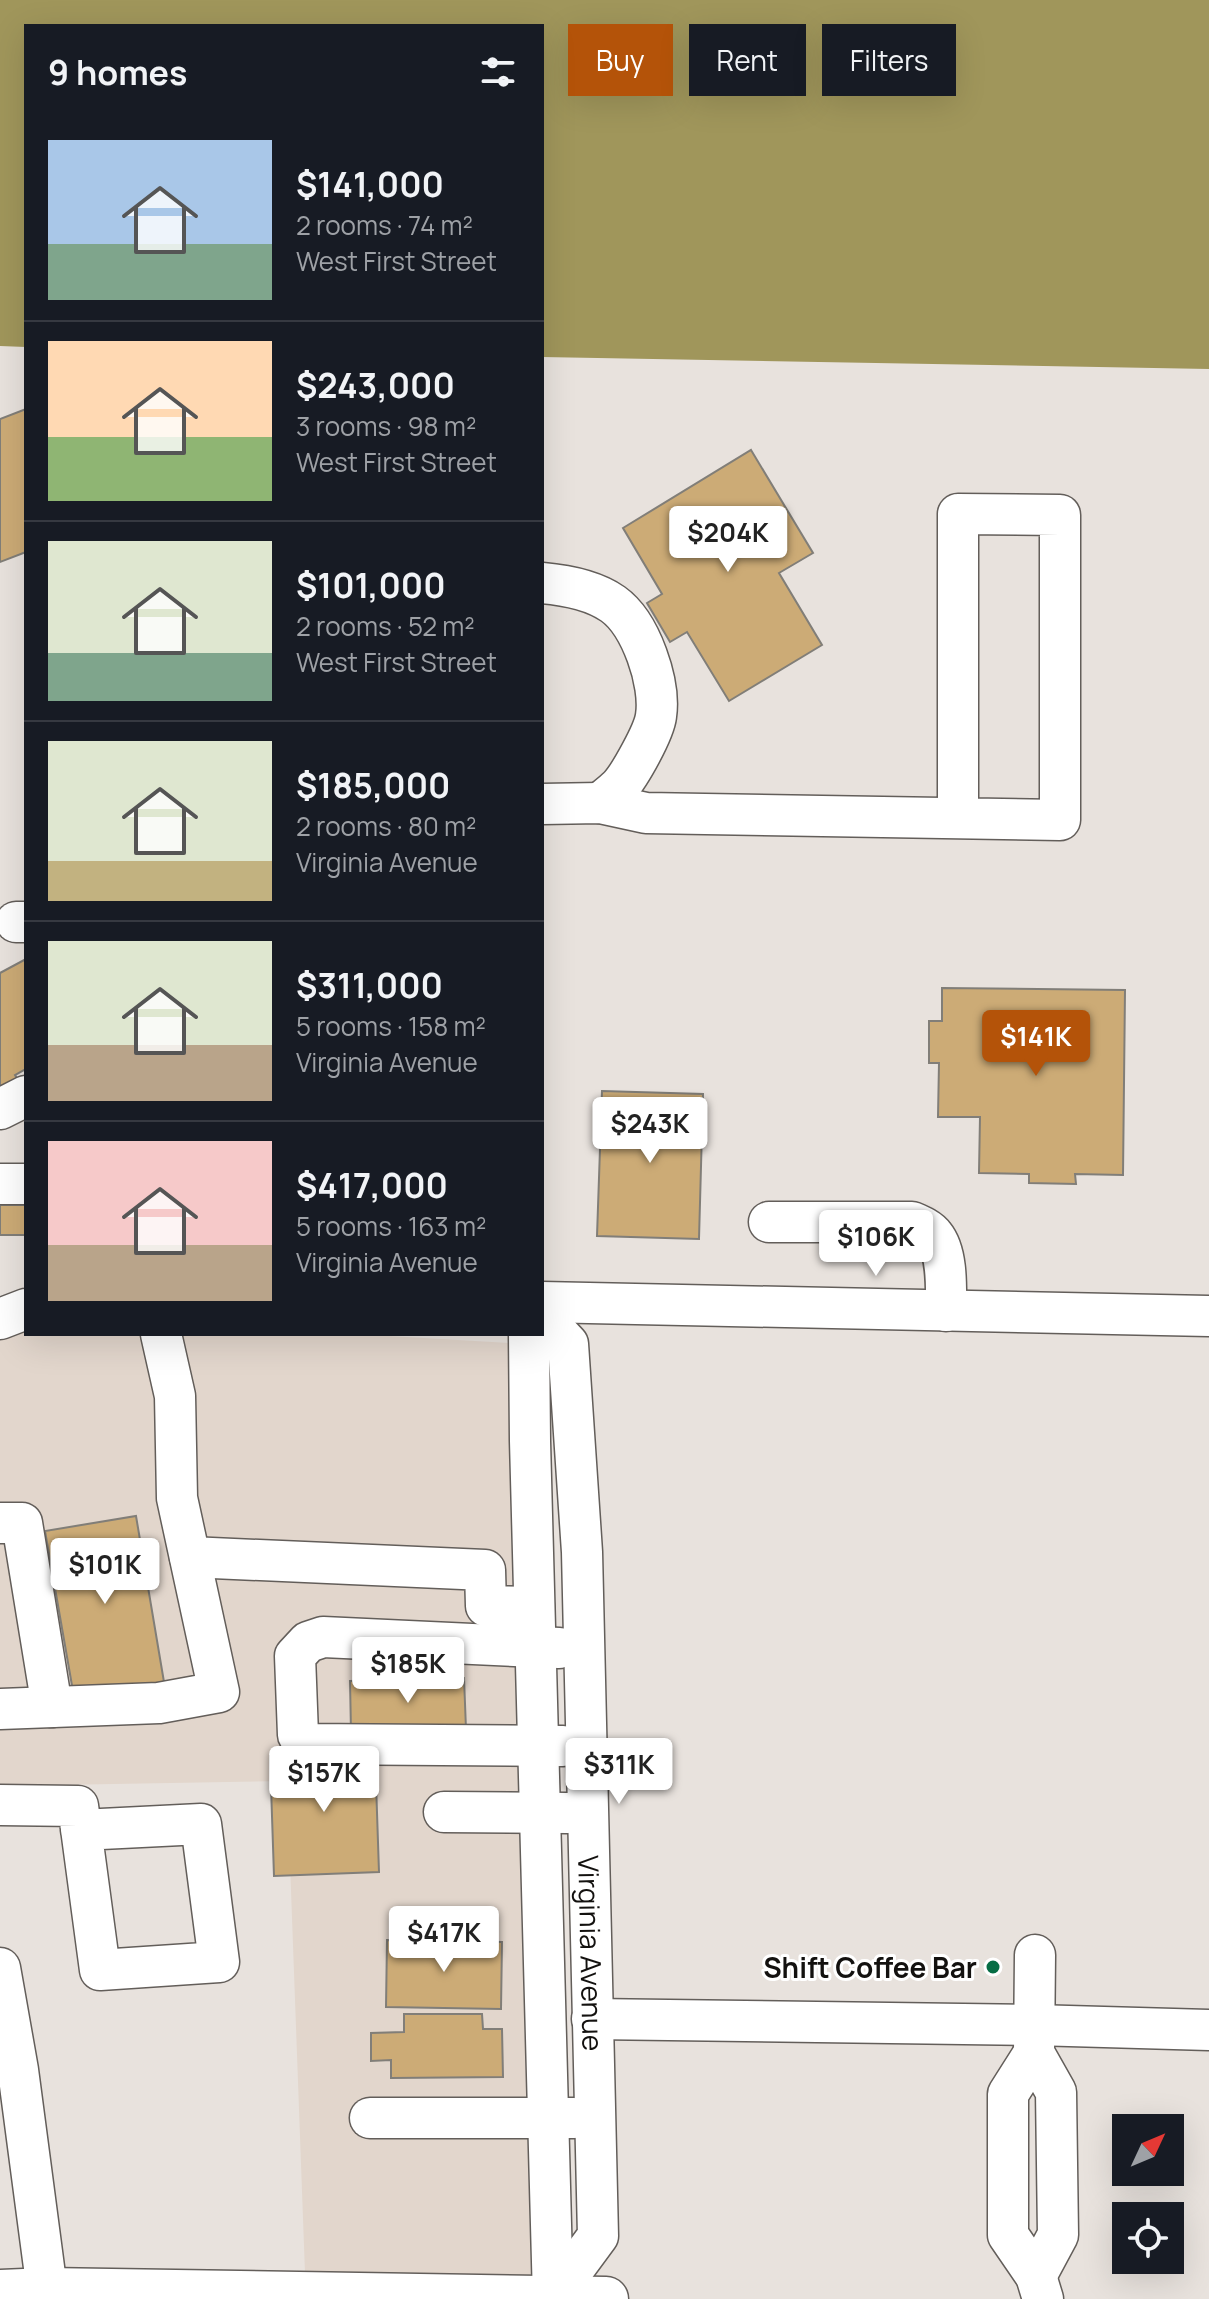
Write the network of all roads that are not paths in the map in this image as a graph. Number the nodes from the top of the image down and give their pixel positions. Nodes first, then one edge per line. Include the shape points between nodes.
1 (544, 583) edge
2 (600, 803) junction
3 (544, 804) edge
4 (958, 818) junction
5 (24, 1097) edge
6 (0, 1109) edge
7 (0, 1184) edge
8 (24, 1184) edge
9 (769, 1222) dead end
10 (544, 1302) edge
11 (24, 1310) edge
12 (946, 1311) junction
13 (1209, 1316) edge
14 (544, 1318) edge
15 (0, 1319) edge
16 (161, 1336) edge
17 (529, 1336) edge
18 (0, 1523) edge
19 (190, 1557) junction
20 (534, 1607) junction
21 (583, 1647) junction
22 (535, 1648) junction
23 (52, 1707) junction
24 (0, 1709) edge
25 (537, 1745) junction
26 (585, 1747) junction
27 (0, 1805) edge
28 (444, 1812) dead end
29 (540, 1812) junction
30 (587, 1813) junction
31 (81, 1830) junction
32 (1035, 1955) dead end
33 (0, 1968) edge
34 (592, 2019) junction
35 (1209, 2030) edge
36 (1034, 2039) junction
37 (370, 2118) dead end
38 (548, 2118) junction
39 (594, 2118) junction
40 (1039, 2288) edge
41 (47, 2290) junction
42 (0, 2292) edge
43 (553, 2298) edge
44 (606, 2299) edge

1 - 2 street via 584,590 614,604 645,648 654,676 656,717 643,749 620,785
2 - 3 street
2 - 4 street via 646,813
4 - 4 street via 958,514 1060,515 1060,820
5 - 6 street
7 - 8 street
9 - 12 street via 912,1222 935,1236 946,1271
10 - 12 street
11 - 15 street
12 - 13 street
14 - 21 street, Virginia Avenue via 568,1344
16 - 19 street via 175,1396 177,1498
17 - 20 street, Virginia Avenue
18 - 23 street via 22,1523
19 - 20 street via 485,1570 486,1606
19 - 23 street via 219,1692 159,1703
20 - 22 street, Virginia Avenue
21 - 22 street
21 - 26 street, Virginia Avenue
22 - 25 street, Virginia Avenue
22 - 25 street via 323,1637 308,1642 295,1656 298,1735 304,1744
23 - 24 street
25 - 26 street
25 - 29 street, Virginia Avenue
26 - 30 street, Virginia Avenue
27 - 31 street via 78,1806
28 - 29 street
29 - 30 street
29 - 38 street, Virginia Avenue
30 - 34 street, Virginia Avenue
31 - 31 street via 100,1970 219,1962 201,1824
32 - 36 street
33 - 41 street
34 - 36 street
34 - 39 street, Virginia Avenue
35 - 36 street
36 - 40 street via 1008,2094 1008,2235
37 - 38 street
38 - 39 street
38 - 43 street, Virginia Avenue
39 - 43 street, Virginia Avenue via 598,2236
41 - 42 main road
41 - 43 main road
43 - 44 main road

